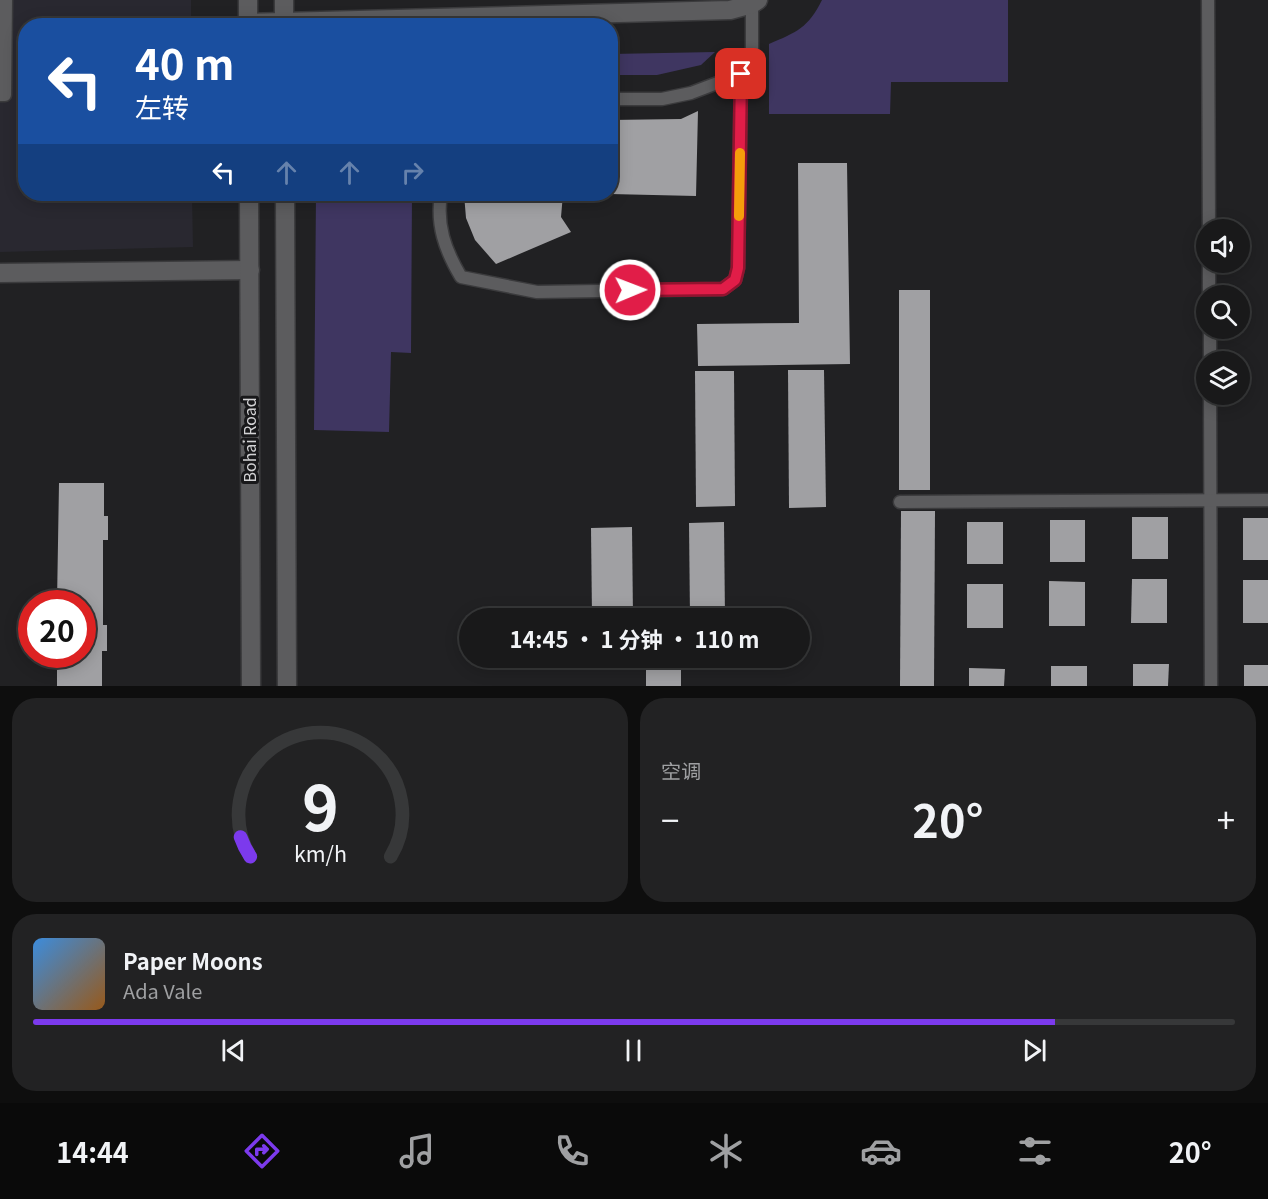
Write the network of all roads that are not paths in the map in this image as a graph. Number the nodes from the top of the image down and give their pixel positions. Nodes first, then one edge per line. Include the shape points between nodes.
1 (6, 0) edge
2 (248, 0) edge
3 (284, 0) edge
4 (1208, 0) edge
5 (755, 2) edge
6 (248, 18) edge
7 (284, 18) edge
8 (475, 18) edge
9 (741, 74) junction
10 (0, 95) edge
11 (618, 99) edge
12 (249, 201) edge
13 (285, 201) edge
14 (440, 201) edge
15 (1209, 219) edge
16 (250, 270) junction
17 (0, 273) edge
18 (1210, 405) edge
19 (1268, 500) edge
20 (1210, 501) junction
21 (900, 502) dead end
22 (251, 686) edge
23 (287, 686) edge
24 (1211, 686) edge

1 - 10 lane via 5,95
2 - 6 main road
3 - 7 main road
4 - 15 lane
5 - 8 main road via 730,10
5 - 9 lane via 752,58
9 - 11 lane via 691,93 662,99
9 - 14 lane via 738,268 735,280 723,289 537,292 461,277 447,254 438,215
12 - 16 main road, Bohai Road
13 - 23 main road
16 - 17 main road
16 - 22 main road, Bohai Road
18 - 20 lane
19 - 20 lane
20 - 21 lane
20 - 24 lane

